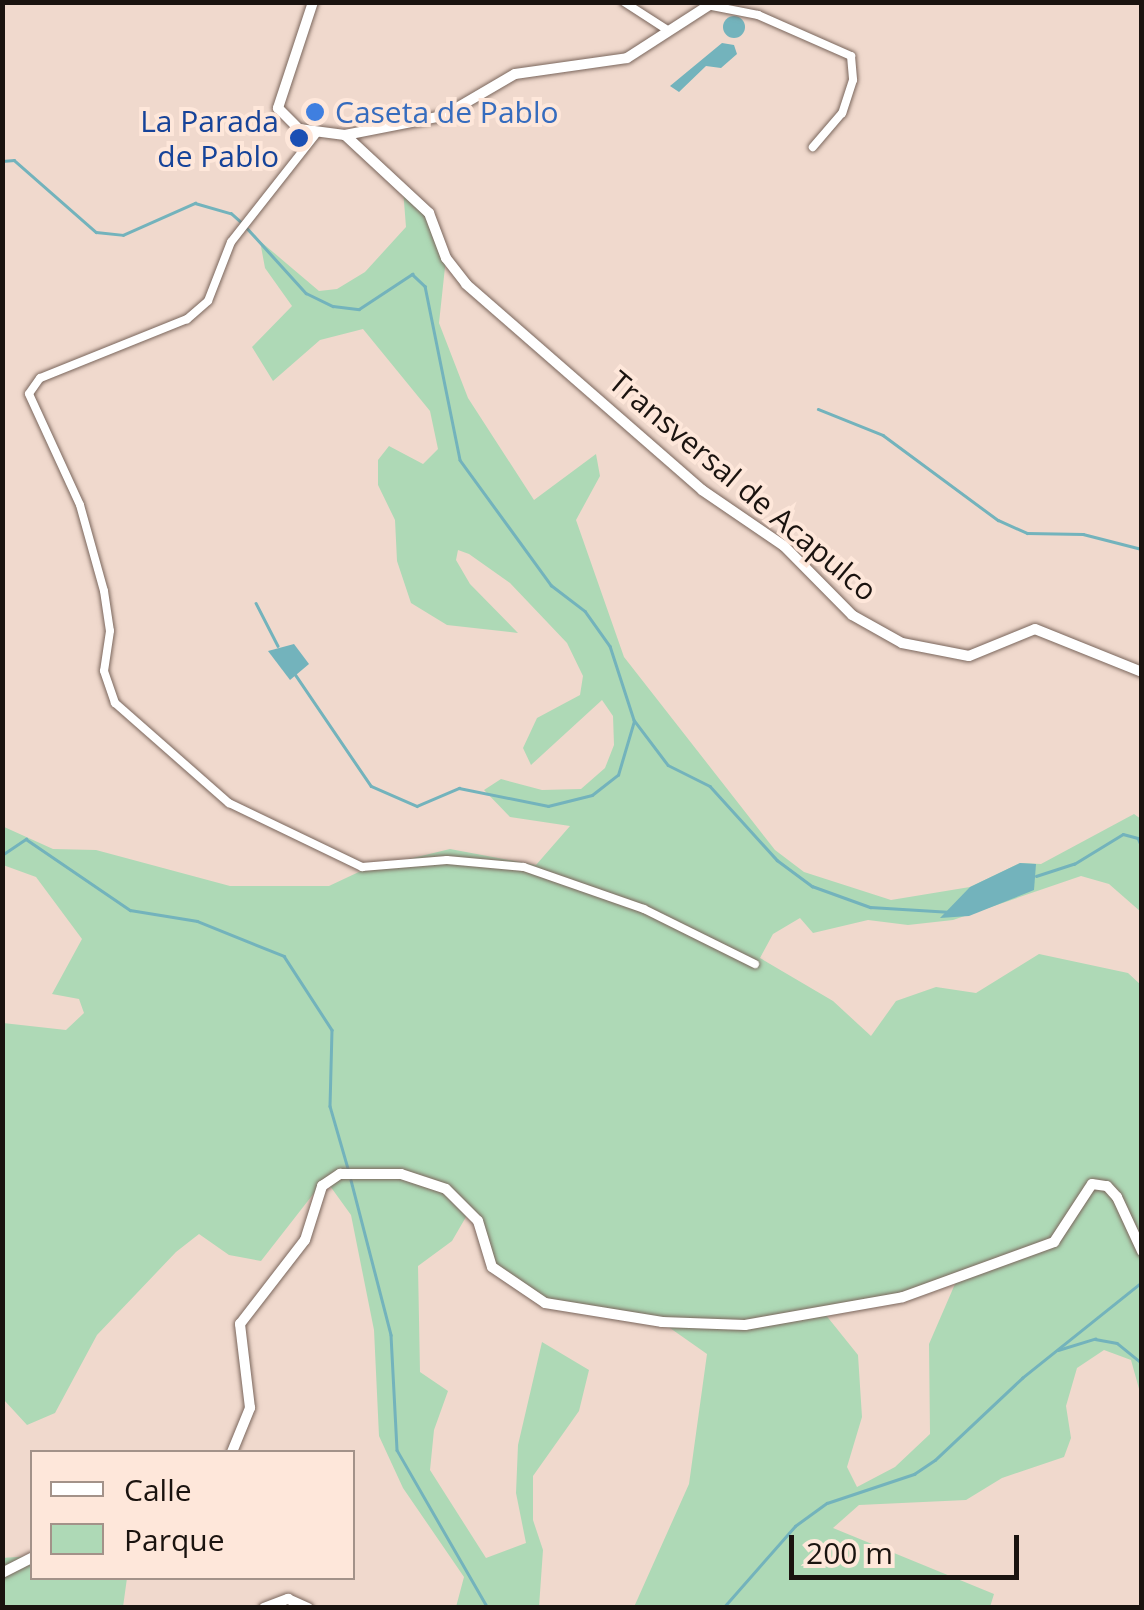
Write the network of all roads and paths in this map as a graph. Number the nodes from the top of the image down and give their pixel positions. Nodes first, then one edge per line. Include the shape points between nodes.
1 (313, 2) edge
2 (624, 2) edge
3 (713, 4) edge
4 (666, 29) junction
5 (316, 134) junction
6 (345, 134) junction
7 (813, 147) dead end
8 (1142, 672) edge
9 (755, 964) dead end
10 (1142, 1251) edge
11 (233, 1450) edge
12 (30, 1559) edge
13 (2, 1572) edge
14 (264, 1608) edge
15 (308, 1608) edge

1 - 5 street via 278,108 289,124
2 - 4 street
3 - 4 street
3 - 7 street via 758,15 851,56 854,80 842,114
4 - 6 street via 628,58 515,74 443,116
5 - 6 street
5 - 9 street via 232,242 208,301 187,320 40,378 30,394 80,505 104,590 110,631 104,671 115,703 229,803 362,867 446,860 524,867 644,909
6 - 8 street, Transversal de Acapulco via 429,213 446,258 466,284 702,490 784,546 852,615 902,643 968,656 1035,629
10 - 11 street via 1117,1197 1107,1186 1092,1184 1054,1242 903,1297 745,1324 662,1322 545,1303 492,1267 478,1221 446,1190 402,1174 340,1174 322,1186 306,1240 240,1324 250,1408
12 - 13 street
14 - 15 street via 288,1600

